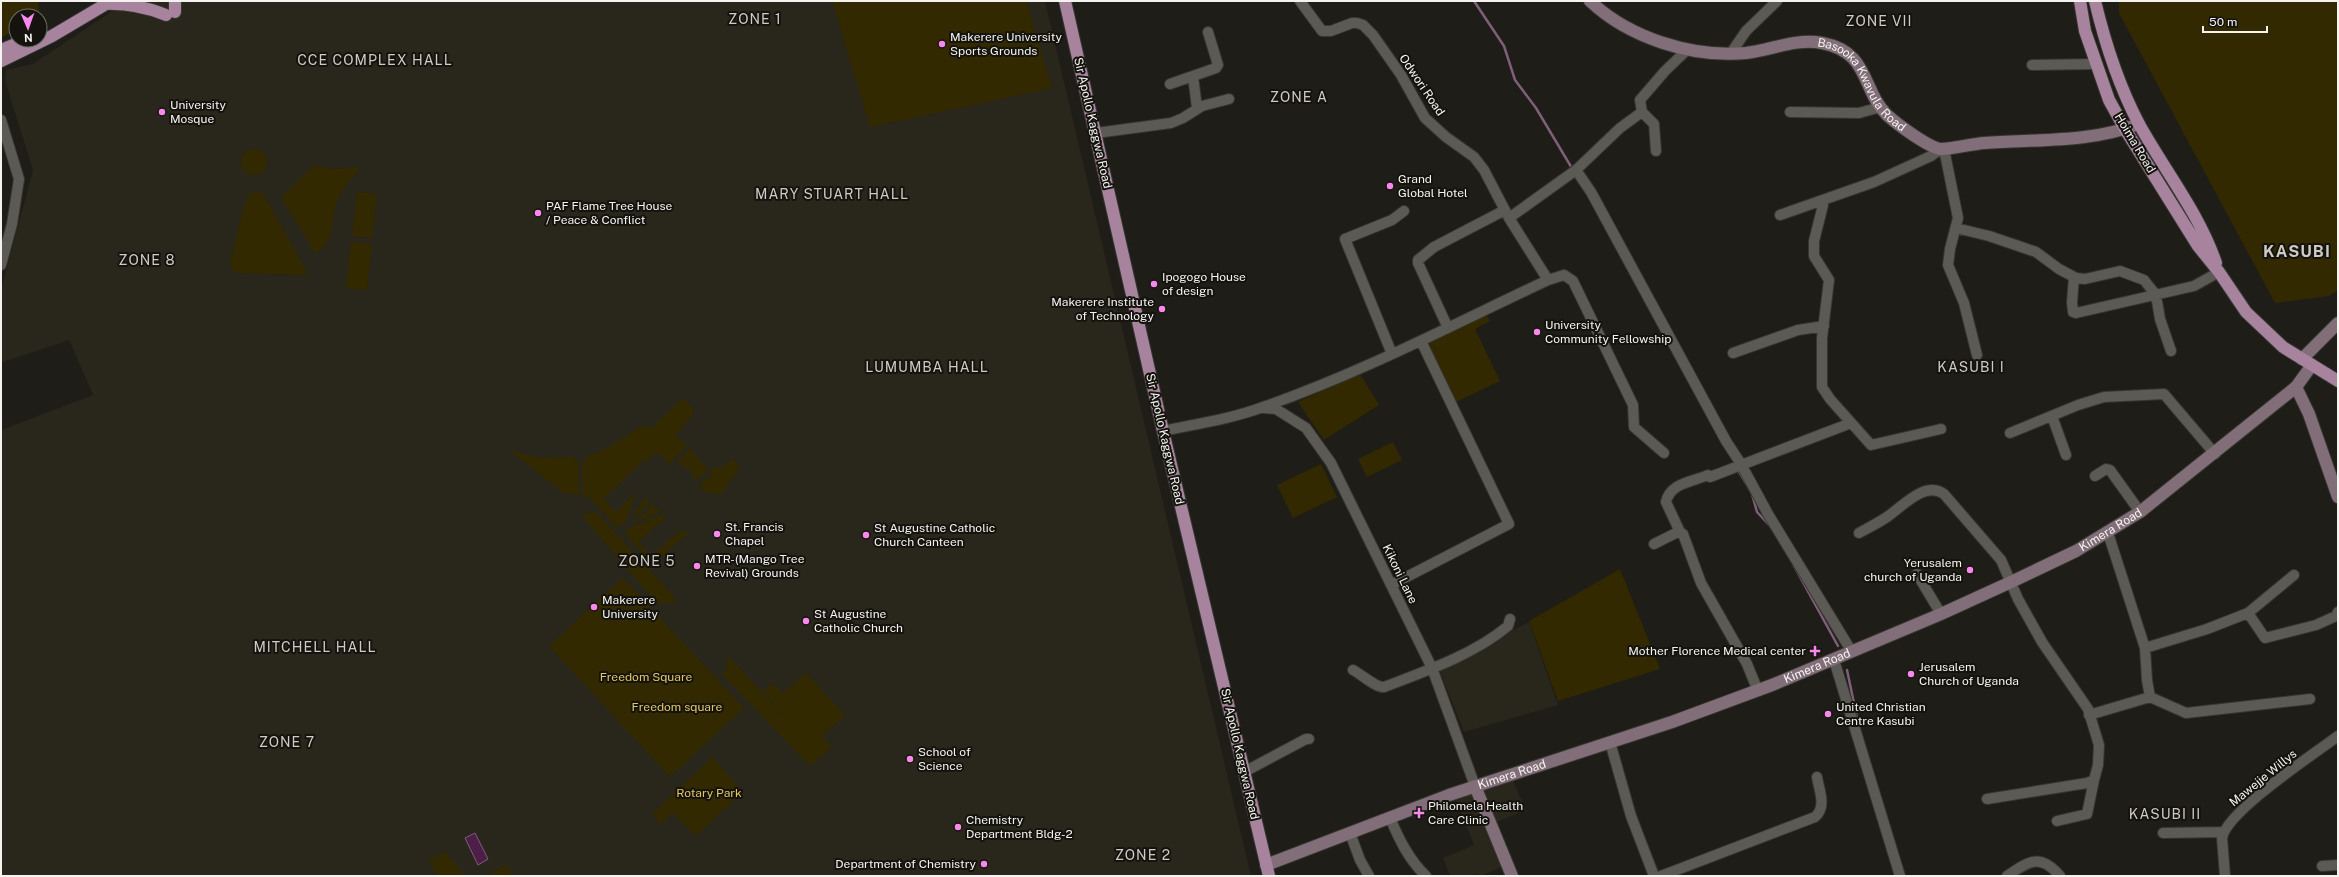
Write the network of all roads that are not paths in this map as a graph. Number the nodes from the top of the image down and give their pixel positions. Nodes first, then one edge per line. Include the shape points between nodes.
1 (1065, 1) edge
2 (1300, 1) edge
3 (1590, 1) edge
4 (1777, 1) edge
5 (2080, 1) edge
6 (2095, 1) edge
7 (104, 2) edge
8 (172, 9) edge
9 (48, 29) edge
10 (1208, 32) dead end
11 (1688, 50) junction
12 (1731, 53) junction
13 (1, 61) edge
14 (2095, 64) junction
15 (2032, 65) dead end
16 (1193, 76) junction
17 (1170, 84) dead end
18 (1229, 99) dead end
19 (1881, 107) junction
20 (1196, 108) junction
21 (1642, 112) junction
22 (1790, 112) dead end
23 (1, 120) edge
24 (2139, 124) junction
25 (2125, 129) junction
26 (1096, 133) junction
27 (1942, 149) junction
28 (1656, 151) dead end
29 (1576, 170) junction
30 (1824, 201) junction
31 (1404, 210) dead end
32 (1507, 214) junction
33 (1780, 215) dead end
34 (1956, 228) junction
35 (1, 265) edge
36 (2220, 272) junction
37 (2074, 277) junction
38 (1548, 280) junction
39 (2156, 295) junction
40 (2338, 323) edge
41 (1824, 326) junction
42 (1448, 328) junction
43 (1421, 341) junction
44 (2170, 351) dead end
45 (1733, 353) dead end
46 (1392, 354) junction
47 (1977, 355) dead end
48 (2307, 362) junction
49 (2338, 381) edge
50 (2296, 387) junction
51 (1262, 408) junction
52 (2052, 416) junction
53 (1851, 423) junction
54 (1941, 429) dead end
55 (1163, 431) junction
56 (2010, 433) dead end
57 (1664, 453) dead end
58 (2215, 454) junction
59 (2066, 455) dead end
60 (1741, 464) junction
61 (2095, 476) dead end
62 (2338, 497) edge
63 (2140, 512) junction
64 (1680, 532) junction
65 (1859, 533) dead end
66 (2108, 533) junction
67 (1654, 544) dead end
68 (1917, 574) dead end
69 (2294, 575) dead end
70 (2011, 582) junction
71 (1391, 585) junction
72 (2338, 612) edge
73 (2248, 613) junction
74 (1941, 614) junction
75 (1510, 619) dead end
76 (2145, 648) junction
77 (1852, 652) junction
78 (1834, 660) junction
79 (1432, 668) junction
80 (1353, 670) dead end
81 (1758, 690) junction
82 (2150, 697) junction
83 (2310, 698) dead end
84 (2089, 715) junction
85 (2338, 736) edge
86 (1309, 739) dead end
87 (1610, 742) junction
88 (1244, 772) junction
89 (1817, 777) dead end
90 (2094, 780) junction
91 (1475, 786) junction
92 (1987, 799) dead end
93 (1390, 818) junction
94 (2057, 821) dead end
95 (2223, 832) junction
96 (1350, 833) junction
97 (2163, 833) dead end
98 (2338, 865) edge
99 (2322, 866) dead end
100 (1267, 870) edge
101 (1369, 876) edge
102 (1426, 876) edge
103 (1512, 876) edge
104 (1654, 876) edge
105 (1661, 876) edge
106 (1900, 876) edge
107 (2007, 876) edge
108 (2060, 876) edge
109 (2225, 876) edge

1 - 26 main road, Sir Apollo Kaggwa Road
2 - 32 street, Odwori Road via 1322,31 1331,31 1357,23 1373,35 1401,75 1425,118 1474,157
3 - 11 street, Basooka Kwavula Road via 1605,16 1639,34
4 - 12 street via 1746,31
5 - 14 main road, Hoima Road via 2085,31
6 - 24 main road, Hoima Road via 2119,81
7 - 8 main road
7 - 9 main road
7 - 13 main road via 52,36
10 - 16 street via 1218,65
11 - 12 street, Basooka Kwavula Road
11 - 21 street via 1664,71 1640,100
12 - 19 street, Basooka Kwavula Road via 1763,50 1807,41 1838,48 1856,61
14 - 15 street
14 - 25 main road, Hoima Road via 2109,100
16 - 17 street
16 - 20 street
18 - 20 street
19 - 22 street via 1858,114
19 - 27 street, Basooka Kwavula Road via 1912,134
20 - 26 street via 1171,123
21 - 28 street via 1654,124
21 - 29 street via 1620,128
23 - 35 street via 19,179 12,224
24 - 25 street
24 - 36 main road, Hoima Road via 2209,240
25 - 27 street via 2084,137 1985,143
25 - 36 main road, Hoima Road via 2198,246
26 - 55 main road, Sir Apollo Kaggwa Road
27 - 30 street via 1874,182
27 - 34 street via 1958,218
29 - 32 street
29 - 60 street via 1591,192 1726,441
30 - 33 street
30 - 41 street via 1814,241 1814,256 1829,280
31 - 46 street via 1392,220 1345,239
32 - 38 street, Odwori Road
32 - 42 street via 1434,247 1418,260
34 - 37 street via 1990,236 2036,252
34 - 47 street via 1948,265 1964,303
36 - 39 street via 2194,286
36 - 48 main road, Hoima Road via 2246,312 2283,347
37 - 39 street via 2085,279 2120,271 2144,280
37 - 39 street via 2072,309 2076,313
38 - 42 street
38 - 57 street via 1559,276 1571,278 1633,405 1634,427
39 - 44 street
40 - 48 street, Kimera Road
41 - 45 street via 1798,330
41 - 53 street via 1822,387
42 - 43 street
43 - 46 street
43 - 71 street via 1509,524
46 - 51 street
48 - 49 main road, Hoima Road
48 - 50 street, Kimera Road
50 - 58 street, Kimera Road
50 - 62 street via 2309,414
51 - 55 street
51 - 71 street, Kikoni Lane via 1276,409 1290,416 1313,436 1331,463
52 - 56 street
52 - 58 street via 2104,397 2164,394
52 - 59 street
53 - 54 street via 1868,443 1875,446
53 - 60 street
55 - 88 main road, Sir Apollo Kaggwa Road
58 - 63 street, Kimera Road
60 - 64 street via 1672,489 1666,502
60 - 77 street via 1768,514
61 - 63 street via 2106,469 2110,470
63 - 66 street, Kimera Road
64 - 67 street
64 - 81 street via 1686,539 1706,593 1747,664
65 - 70 street via 1908,500 1928,490 1940,490 1992,549
66 - 70 street, Kimera Road
66 - 76 street
68 - 74 street
69 - 73 street
70 - 74 street, Kimera Road
70 - 84 street via 2042,642 2084,702
71 - 79 street, Kikoni Lane
72 - 73 street via 2336,616 2316,624 2265,638
73 - 76 street
74 - 77 street, Kimera Road
75 - 79 street via 1506,628
76 - 82 street
77 - 78 street, Kimera Road
78 - 81 street, Kimera Road
78 - 106 street
79 - 80 street via 1381,687
79 - 91 street, Kikoni Lane
81 - 87 street, Kimera Road
82 - 83 street via 2186,713
82 - 84 street
84 - 90 street via 2099,745
85 - 95 street, Mawejje Willys via 2259,795
86 - 88 street
87 - 91 street, Kimera Road
87 - 104 street via 1632,816
88 - 100 main road, Sir Apollo Kaggwa Road
89 - 105 street via 1822,807 1815,817
90 - 92 street
90 - 94 street via 2087,814
91 - 93 street, Kimera Road
91 - 103 street
93 - 96 street, Kimera Road
93 - 102 street via 1399,840
95 - 97 street
95 - 109 street
96 - 100 street, Kimera Road
96 - 101 street
98 - 99 street
107 - 108 street via 2020,868 2040,862 2050,865

